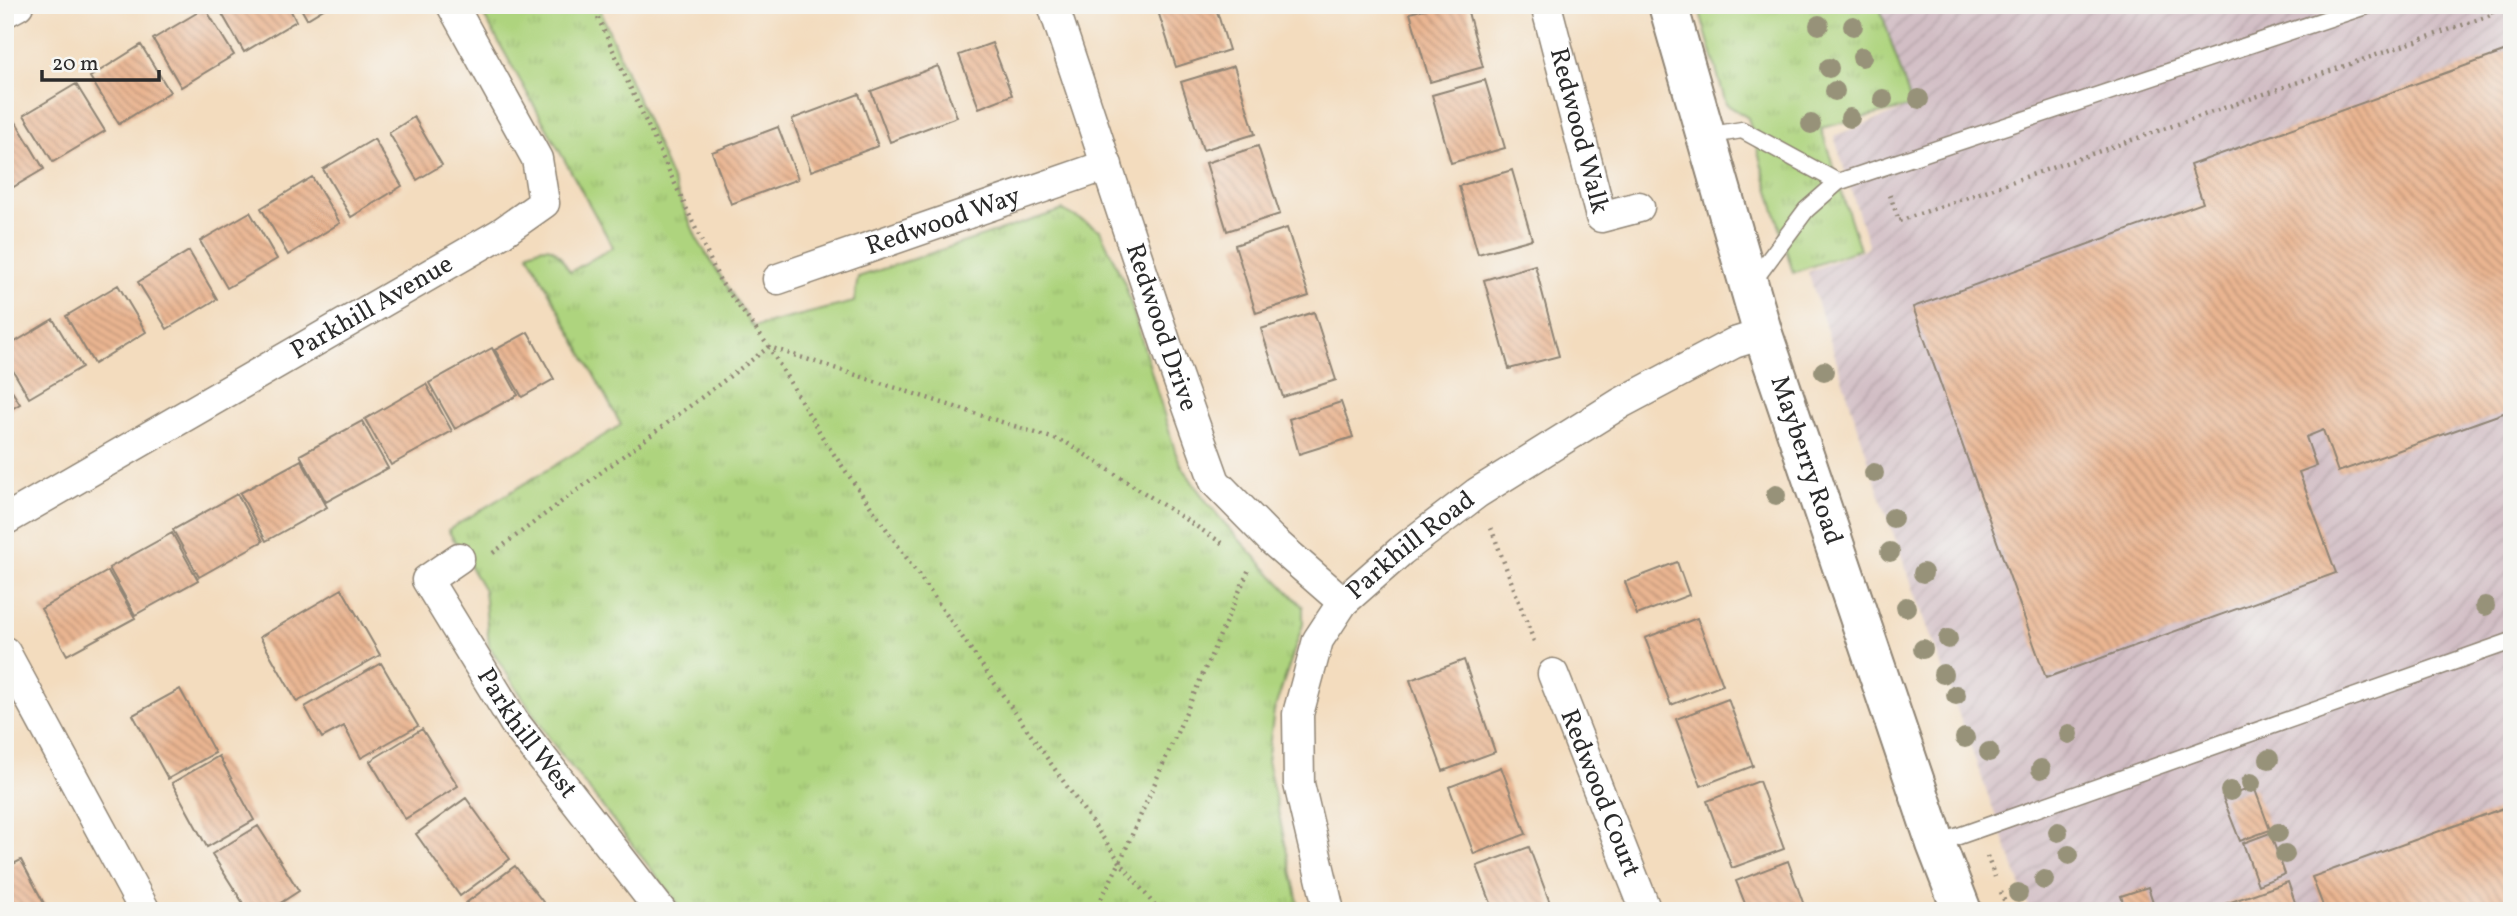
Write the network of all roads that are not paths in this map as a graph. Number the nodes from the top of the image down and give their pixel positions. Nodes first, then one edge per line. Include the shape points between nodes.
1 (452, 5) edge
2 (1053, 5) edge
3 (1546, 5) edge
4 (1668, 5) edge
5 (2369, 5) edge
6 (1706, 136) junction
7 (1107, 165) junction
8 (1838, 182) junction
9 (1639, 207) dead end
10 (778, 279) dead end
11 (1749, 286) junction
12 (1763, 334) junction
13 (5, 520) edge
14 (459, 558) dead end
15 (1343, 602) junction
16 (2512, 641) edge
17 (5, 652) edge
18 (1553, 674) dead end
19 (1936, 844) junction
20 (145, 911) edge
21 (661, 911) edge
22 (1329, 911) edge
23 (1646, 911) edge
24 (1962, 911) edge

1 - 13 street, Parkhill Avenue via 537,159 554,210 500,234
2 - 7 street, Redwood Drive
3 - 9 street, Redwood Walk via 1601,217
4 - 6 street, Mayberry Road
5 - 8 lane
6 - 8 lane via 1742,130
6 - 11 street, Mayberry Road
7 - 10 street, Redwood Way
7 - 15 street, Redwood Drive via 1215,482
8 - 11 lane via 1806,210
11 - 12 street, Mayberry Road
12 - 15 street, Parkhill Road via 1734,343 1621,403 1477,493
12 - 19 street, Mayberry Road
14 - 21 street, Parkhill West via 427,580 514,722
15 - 22 street, Parkhill Road via 1318,640 1298,714 1299,784
16 - 19 lane
17 - 20 street
18 - 23 street, Redwood Court
19 - 24 street, Mayberry Road

